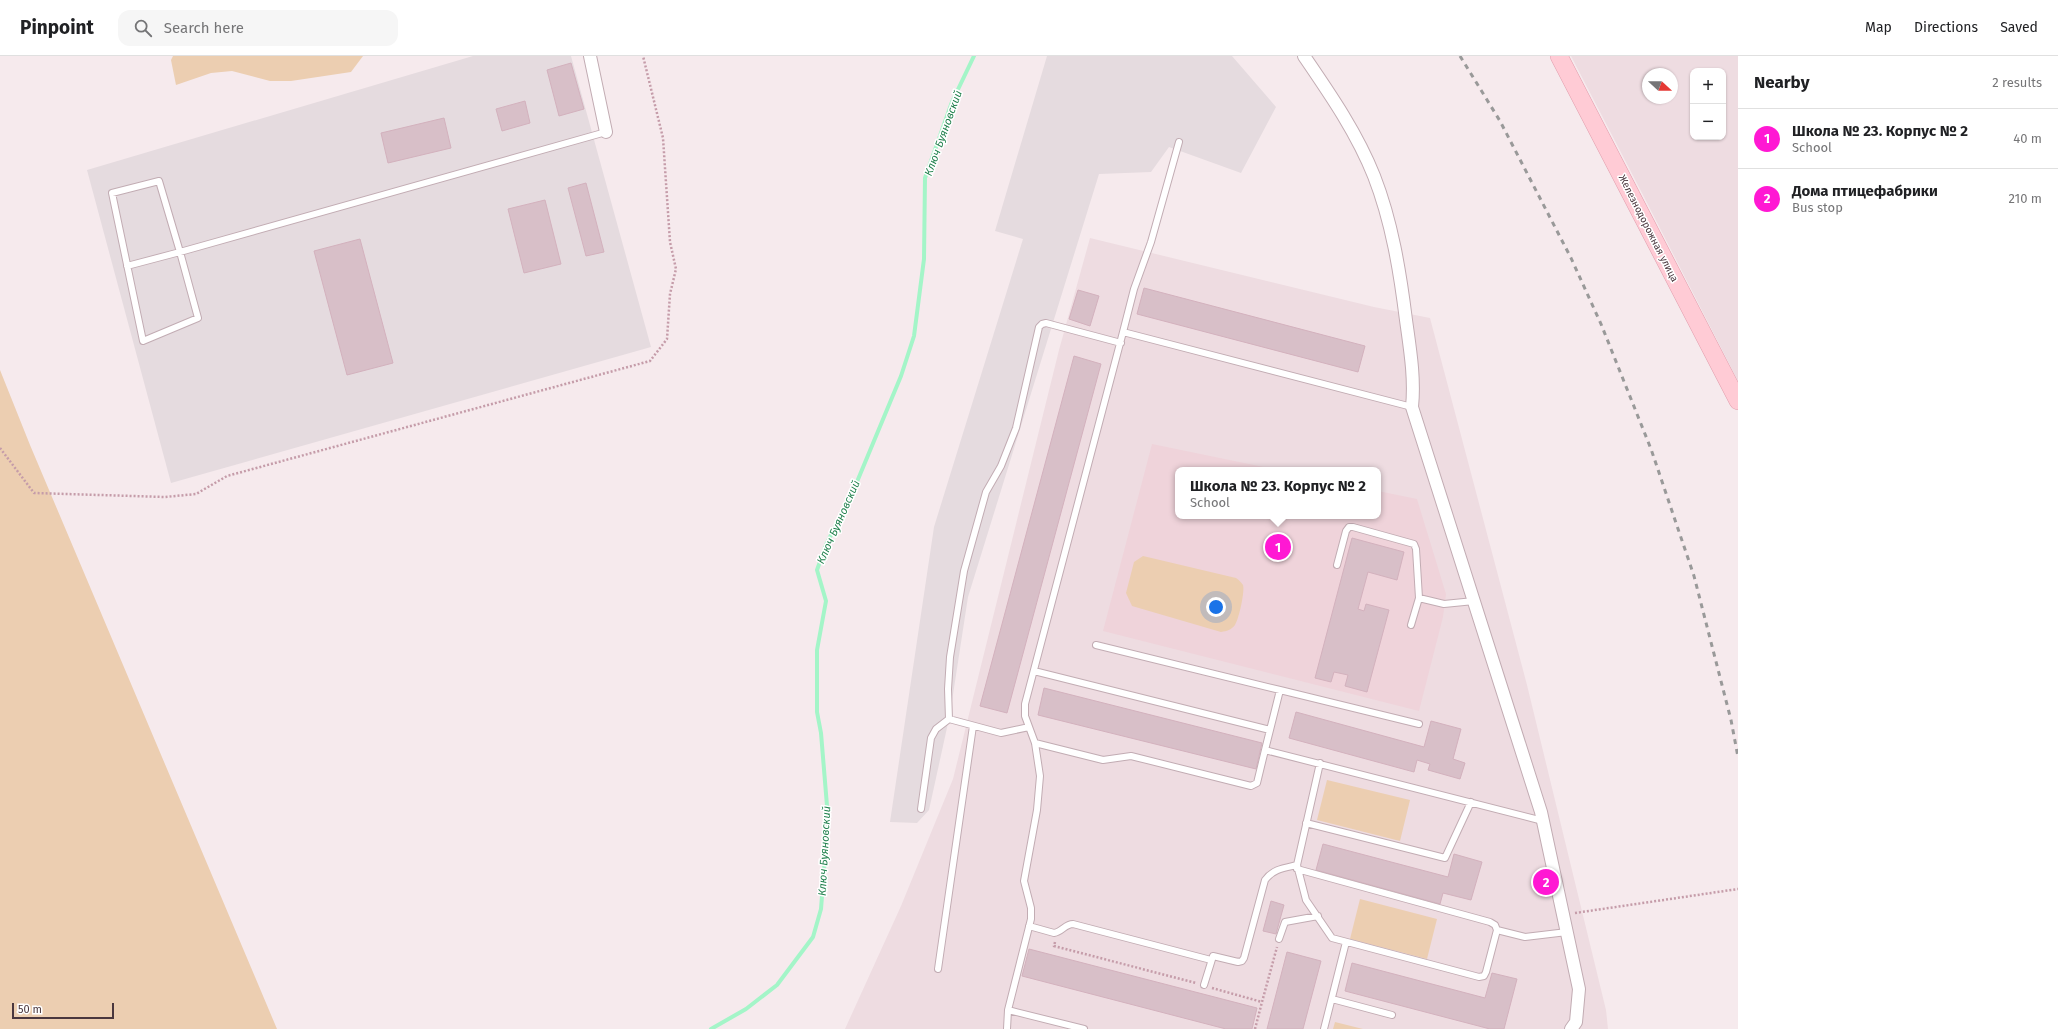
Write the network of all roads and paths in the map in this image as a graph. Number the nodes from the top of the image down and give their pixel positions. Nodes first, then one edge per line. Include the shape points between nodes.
1 (590, 56) edge
2 (643, 56) edge
3 (1304, 56) edge
4 (1559, 56) edge
5 (606, 132) joint
6 (1180, 142) dead end
7 (180, 252) junction
8 (127, 266) junction
9 (1123, 332) junction
10 (1120, 343) junction
11 (1738, 401) edge
12 (1412, 408) junction
13 (0, 448) edge
14 (1337, 565) dead end
15 (1419, 598) junction
16 (1474, 600) junction
17 (1411, 625) dead end
18 (1096, 645) dead end
19 (1034, 671) junction
20 (1280, 690) junction
21 (949, 719) junction
22 (1419, 724) dead end
23 (972, 726) junction
24 (1029, 727) junction
25 (1270, 730) junction
26 (1035, 744) junction
27 (1265, 750) junction
28 (1320, 764) junction
29 (1471, 802) junction
30 (921, 809) dead end
31 (1543, 821) junction
32 (1306, 823) junction
33 (1297, 867) junction
34 (1738, 889) edge
35 (1564, 915) junction
36 (1318, 916) junction
37 (1029, 926) junction
38 (1497, 930) junction
39 (1057, 932) junction
40 (1568, 932) junction
41 (1279, 939) joint
42 (1346, 942) junction
43 (1210, 960) junction
44 (938, 969) dead end
45 (1204, 986) junction
46 (1332, 999) junction
47 (1262, 1002) junction
48 (1008, 1010) junction
49 (1392, 1015) dead end
50 (1007, 1029) edge
51 (1084, 1029) edge
52 (1255, 1029) edge
53 (1324, 1029) edge
54 (1571, 1029) edge

1 - 5 street
2 - 13 path via 663,138 670,242 676,269 670,294 667,339 650,361 227,476 196,494 165,497 34,493
3 - 12 street via 1357,139 1374,175 1384,208 1403,297 1414,385
4 - 11 main road, Железнодорожная улица
5 - 7 lane
6 - 9 lane
7 - 8 lane
7 - 8 lane via 159,181 112,192
7 - 8 lane via 198,318 143,341
9 - 10 lane
9 - 12 lane
10 - 19 lane
10 - 21 lane via 1046,323 1039,327 1016,428 1001,466 986,492 964,571 950,657
12 - 16 street
14 - 15 lane via 1349,528 1411,542 1416,549
15 - 16 lane via 1444,604
15 - 17 lane
16 - 31 street
18 - 20 lane
19 - 24 lane via 1024,710
19 - 25 lane
20 - 22 lane
20 - 25 lane
21 - 23 lane
21 - 30 lane via 936,729 931,738
23 - 24 lane via 1001,733
23 - 44 lane
24 - 26 lane
25 - 27 lane
26 - 27 lane via 1103,760 1131,756 1251,786 1257,782
26 - 37 lane via 1040,776 1037,810 1024,881 1032,908
27 - 28 lane
28 - 29 lane
28 - 32 lane
29 - 31 lane
29 - 32 lane via 1445,858
31 - 35 street
32 - 33 lane
33 - 36 lane via 1306,900
33 - 38 lane via 1490,922
33 - 43 lane via 1272,872 1265,880 1242,961 1217,956
34 - 35 path
35 - 40 street
36 - 41 lane via 1285,922
36 - 42 lane via 1332,938
37 - 39 lane
37 - 48 lane
38 - 40 lane via 1525,937
38 - 42 lane via 1486,972 1484,976 1479,977
39 - 43 lane via 1066,925 1073,924
39 - 45 path via 1054,946
40 - 54 street via 1579,989 1576,1022
41 - 47 path
42 - 46 lane
43 - 45 lane
45 - 47 path
46 - 49 lane
46 - 53 lane
47 - 52 path
48 - 50 lane
48 - 51 lane

